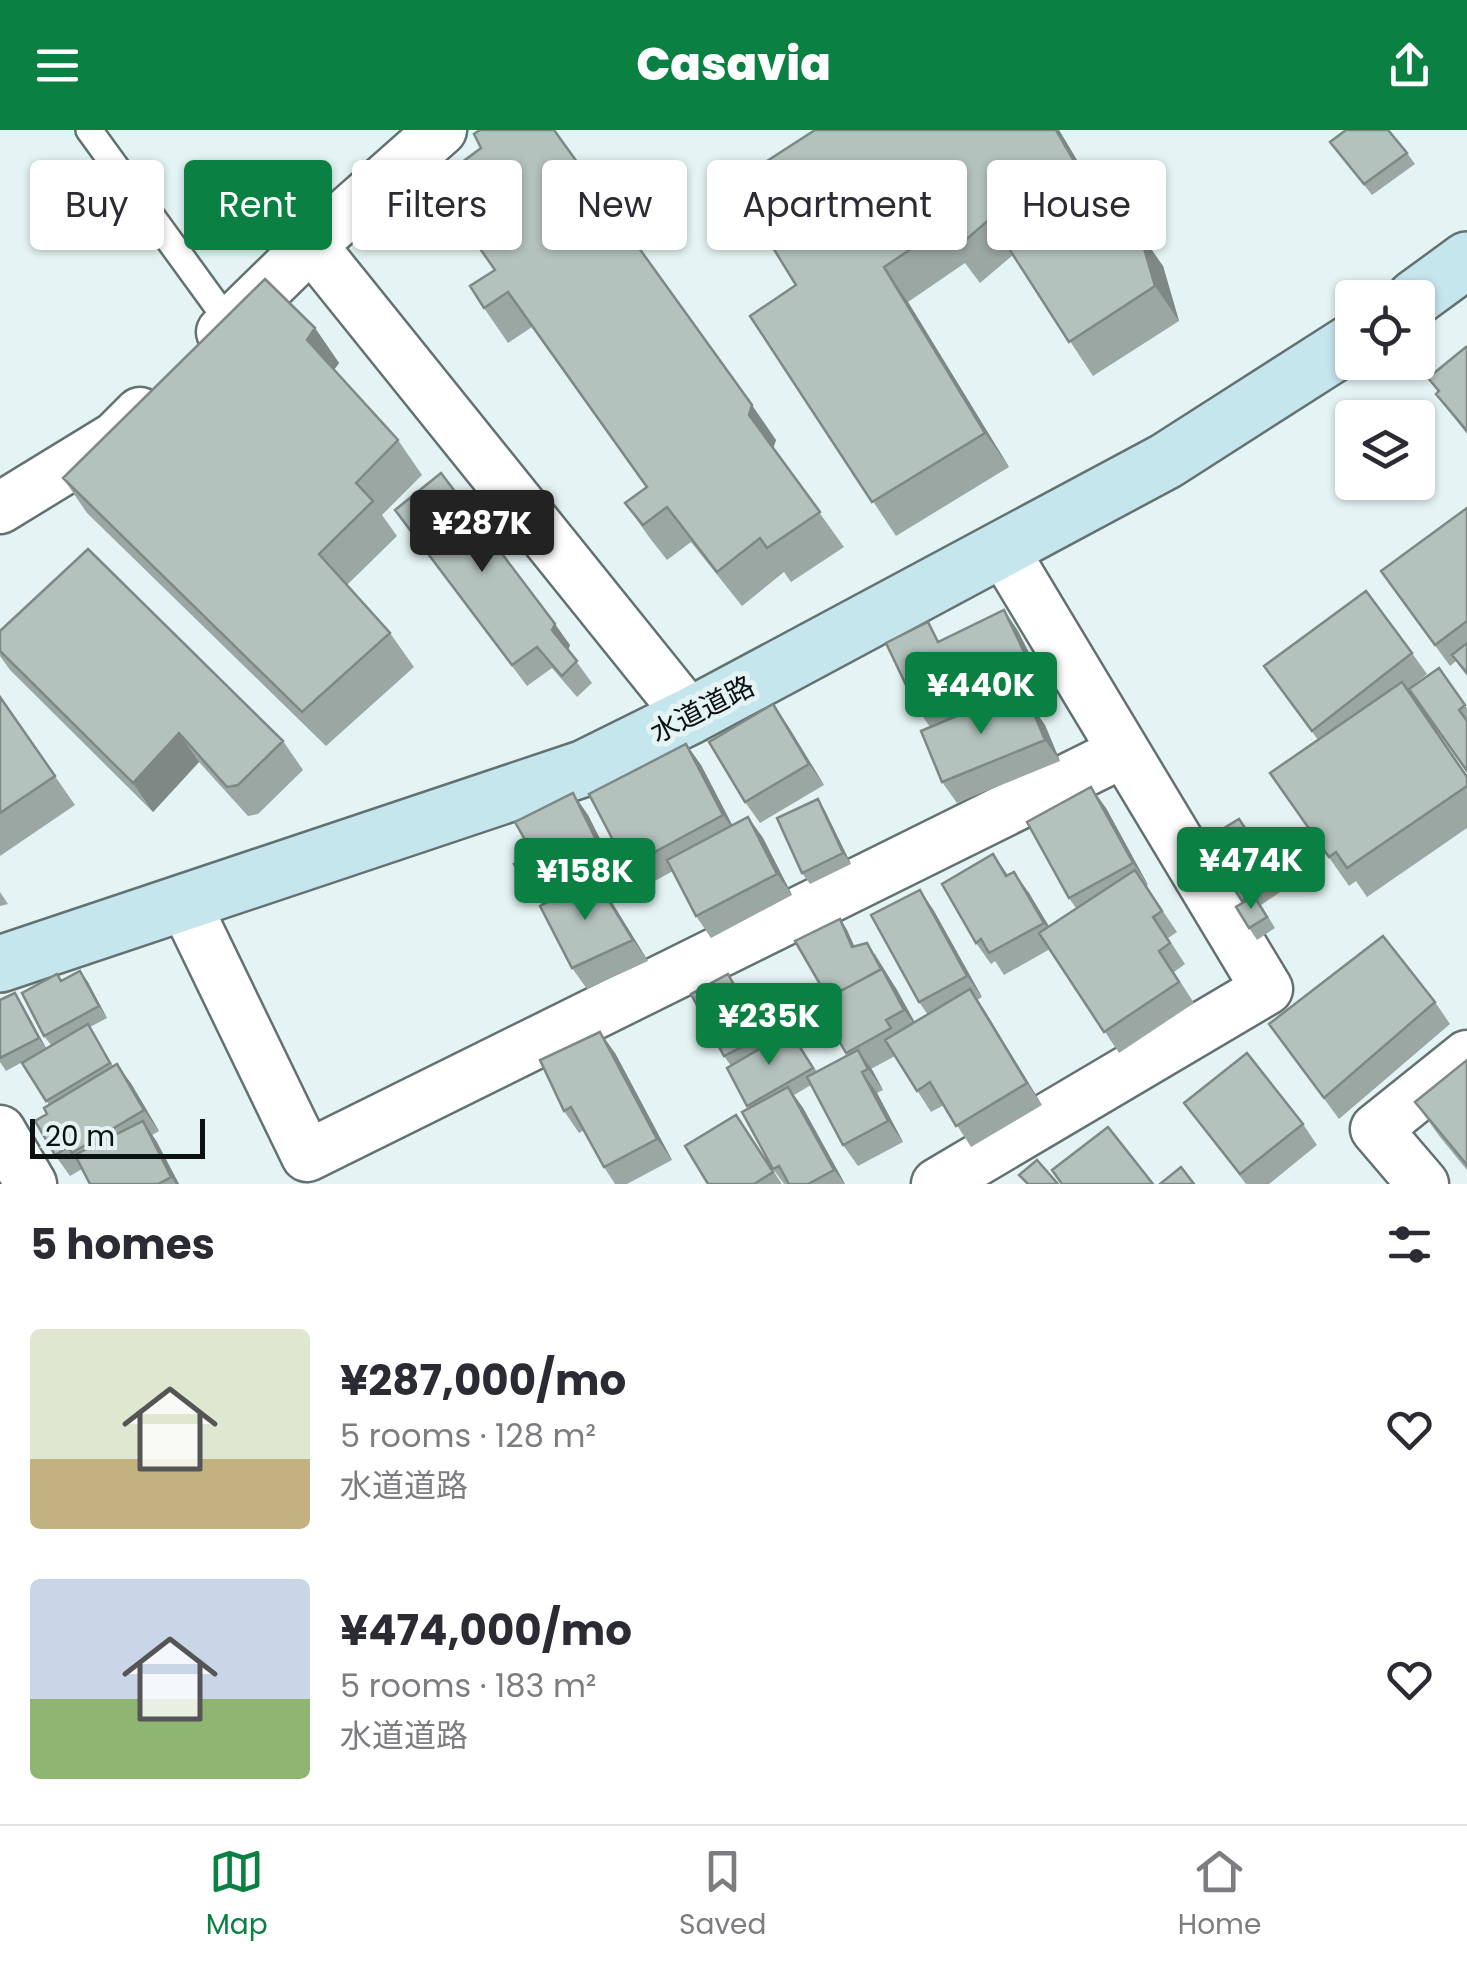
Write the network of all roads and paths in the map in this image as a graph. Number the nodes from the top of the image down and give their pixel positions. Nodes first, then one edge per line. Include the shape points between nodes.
1 (89, 130) edge
2 (442, 130) edge
3 (332, 227) edge
4 (306, 250) edge
5 (315, 250) edge
6 (1467, 260) edge
7 (1435, 283) edge
8 (230, 324) junction
9 (1335, 353) edge
10 (0, 508) edge
11 (1003, 550) junction
12 (690, 716) junction
13 (1123, 752) junction
14 (184, 902) junction
15 (0, 964) edge
16 (1467, 1056) edge
17 (0, 1131) edge
18 (31, 1184) edge
19 (936, 1184) edge
20 (1423, 1184) edge

1 - 8 lane
2 - 3 street
4 - 8 street
5 - 12 street
6 - 7 street
8 - 10 street via 116,437
9 - 11 street, 水道道路 via 1166,461
11 - 12 street, 水道道路
11 - 13 street
12 - 14 street, 水道道路 via 585,768
13 - 14 street via 307,1156
13 - 19 street via 1267,989
14 - 15 street, 水道道路
16 - 20 street via 1376,1128
17 - 18 street

